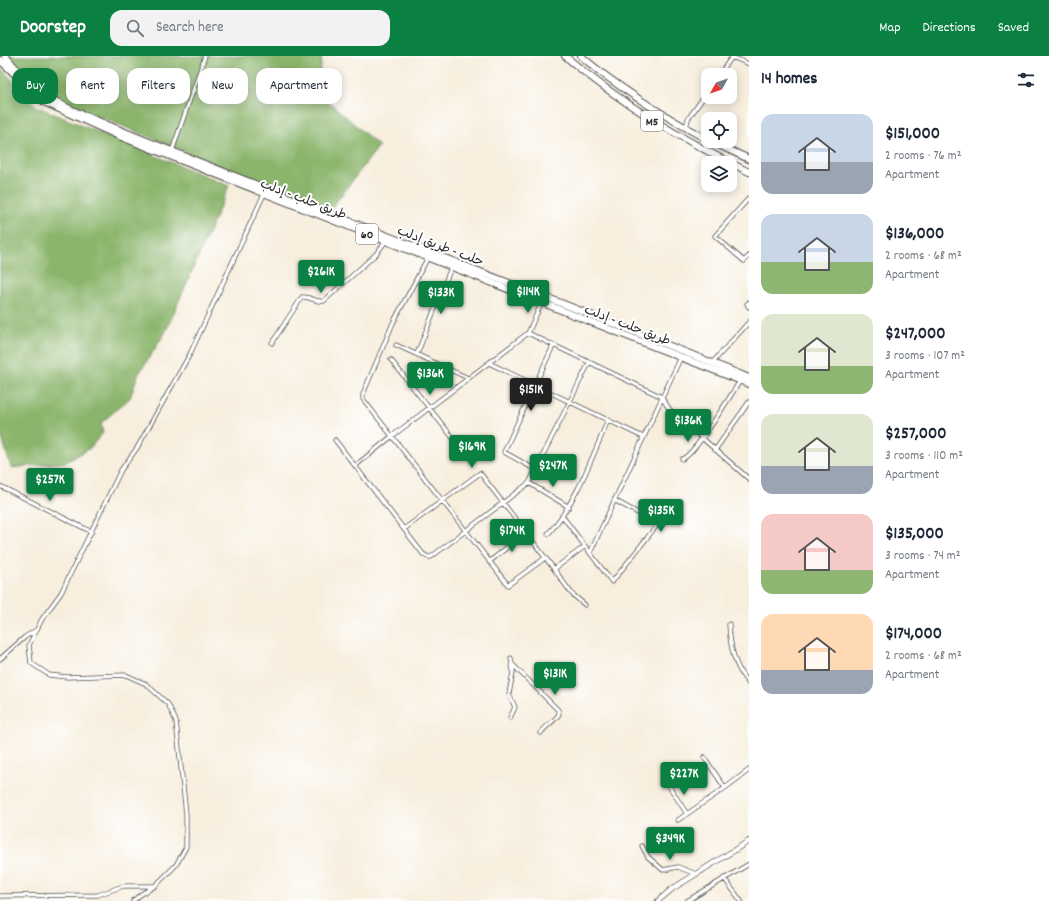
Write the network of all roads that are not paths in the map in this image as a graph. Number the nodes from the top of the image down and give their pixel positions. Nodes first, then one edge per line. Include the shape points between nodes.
1 (5, 56) edge
2 (205, 56) edge
3 (565, 56) edge
4 (581, 56) edge
5 (732, 56) edge
6 (0, 60) edge
7 (749, 64) edge
8 (724, 68) edge
9 (701, 101) edge
10 (686, 128) junction
11 (701, 136) edge
12 (725, 148) edge
13 (172, 152) junction
14 (749, 160) edge
15 (749, 172) edge
16 (265, 192) junction
17 (749, 198) edge
18 (386, 239) junction
19 (749, 256) edge
20 (426, 261) dead end
21 (450, 270) dead end
22 (543, 300) junction
23 (749, 302) edge
24 (749, 306) edge
25 (749, 322) edge
26 (528, 333) junction
27 (272, 343) dead end
28 (396, 345) dead end
29 (553, 346) junction
30 (417, 354) junction
31 (681, 356) junction
32 (391, 360) dead end
33 (488, 363) junction
34 (589, 363) junction
35 (712, 363) junction
36 (468, 378) junction
37 (749, 378) edge
38 (740, 381) junction
39 (749, 384) edge
40 (535, 385) junction
41 (662, 397) junction
42 (570, 402) junction
43 (749, 402) edge
44 (429, 408) junction
45 (608, 420) junction
46 (391, 437) junction
47 (644, 437) junction
48 (702, 438) junction
49 (335, 440) dead end
50 (456, 443) dead end
51 (715, 450) junction
52 (682, 459) dead end
53 (356, 466) junction
54 (536, 470) junction
55 (749, 479) edge
56 (529, 483) junction
57 (0, 486) edge
58 (614, 500) junction
59 (442, 501) junction
60 (503, 502) junction
61 (569, 507) junction
62 (563, 517) junction
63 (404, 529) junction
64 (92, 532) junction
65 (466, 532) junction
66 (525, 533) junction
67 (548, 534) dead end
68 (584, 547) junction
69 (590, 553) junction
70 (545, 558) junction
71 (489, 562) junction
72 (554, 569) junction
73 (585, 605) dead end
74 (729, 624) dead end
75 (36, 630) junction
76 (0, 658) edge
77 (510, 658) dead end
78 (512, 664) junction
79 (749, 684) edge
80 (510, 718) dead end
81 (541, 733) dead end
82 (704, 757) dead end
83 (749, 770) edge
84 (669, 786) dead end
85 (725, 788) junction
86 (687, 814) junction
87 (678, 820) dead end
88 (749, 841) edge
89 (642, 846) dead end
90 (749, 864) edge
91 (696, 874) junction
92 (724, 878) junction
93 (155, 886) junction
94 (0, 896) edge
95 (661, 900) edge
96 (133, 901) edge
97 (687, 901) edge
98 (741, 901) edge

1 - 13 highway, 60 via 33,86 58,104
2 - 13 street
3 - 15 highway, M5 via 611,94 639,112 681,138
4 - 10 highway, M5 via 615,83
5 - 7 street
5 - 8 street
6 - 16 highway, طريق حلب - إدلب / 60 via 33,93 53,107
9 - 10 street via 688,119
10 - 11 highway, M5
12 - 14 highway, M5
13 - 16 highway, 60
16 - 18 highway, طريق حلب - إدلب / 60
16 - 64 street via 190,354 137,448 121,470
17 - 19 street via 715,236 744,261
18 - 22 highway, طريق حلب - إدلب / 60
18 - 27 street via 376,254 324,301 302,297
20 - 46 street via 393,323 363,394 365,404
21 - 30 street
22 - 26 street
22 - 31 highway, طريق حلب - إدلب / 60
22 - 35 highway, 60
23 - 24 street
25 - 35 street
26 - 29 street
26 - 33 street
28 - 30 street
29 - 34 street
29 - 40 street
30 - 36 street
31 - 38 highway, طريق حلب - إدلب / 60
31 - 41 street
32 - 44 street
33 - 36 street
33 - 40 street
34 - 41 street
34 - 42 street
35 - 37 highway, 60
36 - 44 street
38 - 39 highway, طريق حلب - إدلب / 60
38 - 48 street
40 - 42 street
40 - 54 street via 504,452
41 - 47 street
41 - 48 street via 670,410
42 - 45 street
42 - 54 street
43 - 51 street
44 - 46 street
44 - 50 street
45 - 47 street
45 - 61 street
46 - 53 street
46 - 59 street
47 - 58 street
48 - 51 street
48 - 52 street via 687,457
49 - 53 street
51 - 55 street
53 - 63 street
54 - 56 street
56 - 60 street
56 - 61 street
57 - 64 street
58 - 69 street
58 - 69 street via 658,524 612,582
59 - 60 street via 480,473
59 - 63 street
59 - 65 street
60 - 65 street
60 - 66 street
61 - 62 street
62 - 67 street
62 - 68 street
63 - 65 street via 428,558
64 - 75 street via 61,593
65 - 71 street
66 - 70 street
66 - 71 street
68 - 69 street
68 - 72 street
70 - 71 street via 508,585
70 - 72 street
72 - 73 street via 572,594
74 - 79 street via 730,643 736,666
75 - 76 street
75 - 93 street via 29,645 31,663 49,675 126,675 146,684 168,704 176,721 186,814 186,847 176,865
77 - 78 street
78 - 80 street via 509,694 515,707
78 - 81 street via 558,710 558,717
82 - 85 street
83 - 85 street
84 - 86 street
85 - 86 street
86 - 87 street
88 - 91 street
89 - 91 street via 648,857 663,870 678,868
90 - 92 street
91 - 95 street
92 - 97 street
92 - 98 street
93 - 94 street via 123,886 98,895
93 - 96 street

